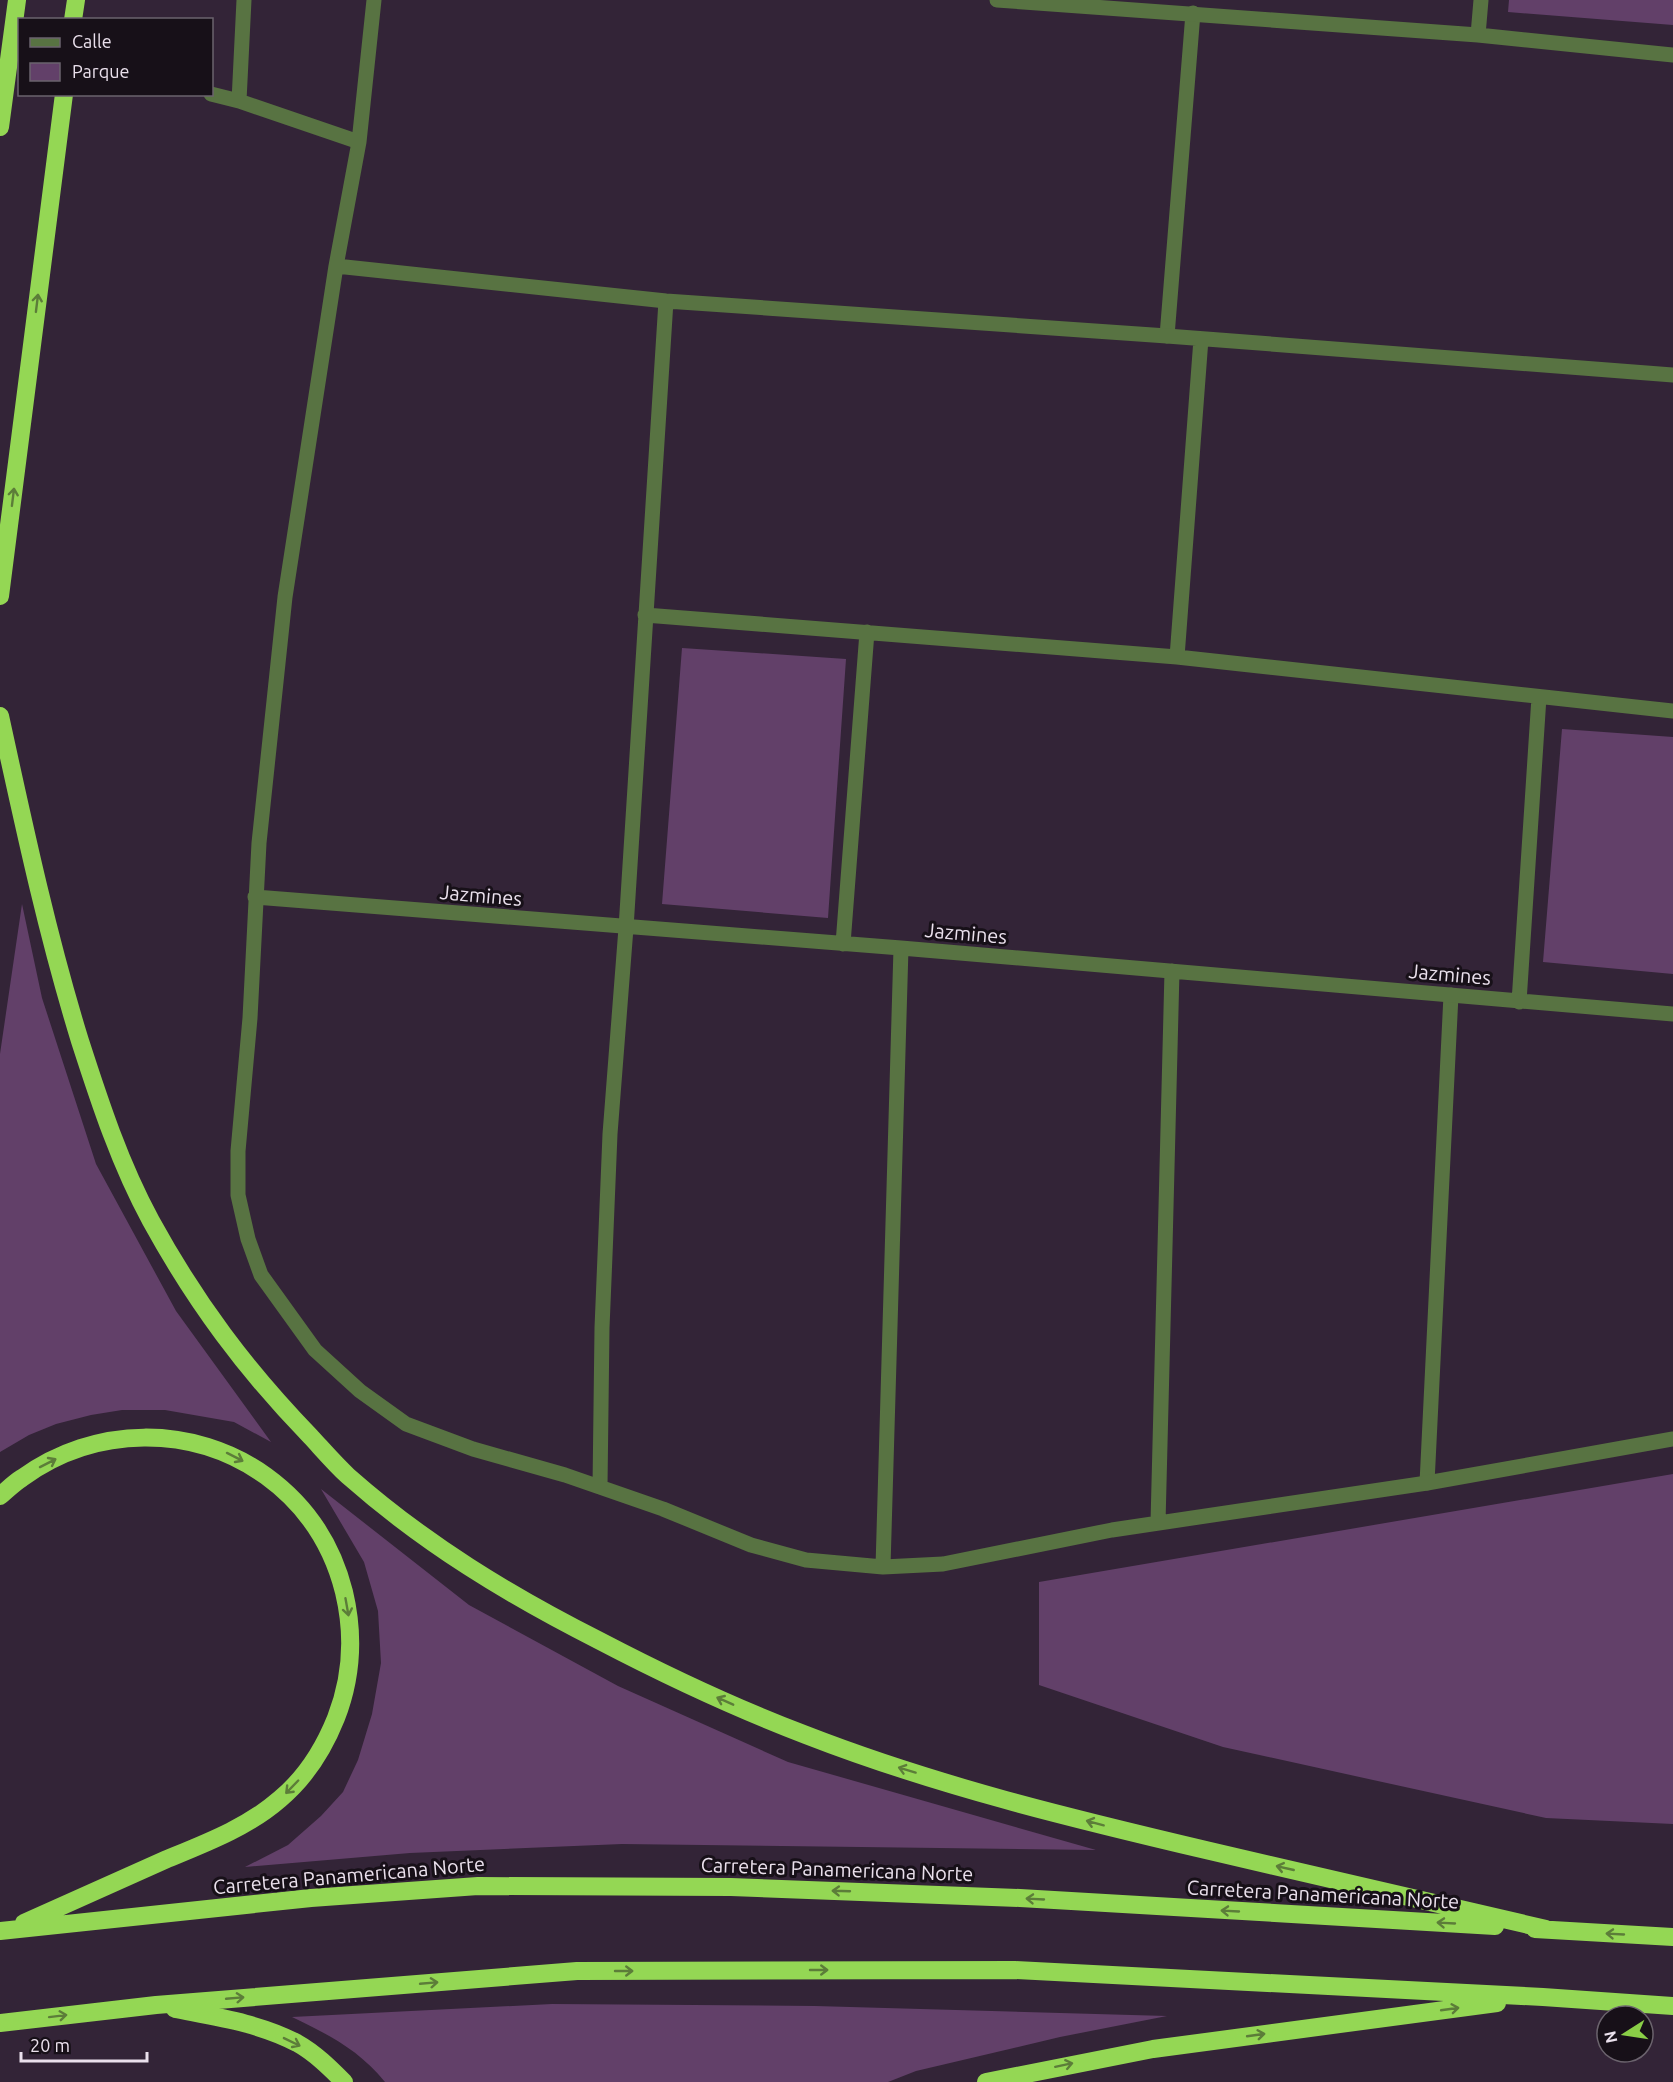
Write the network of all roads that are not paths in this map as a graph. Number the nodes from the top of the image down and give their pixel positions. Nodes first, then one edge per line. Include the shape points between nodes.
1 (10, 0) edge
2 (17, 0) edge
3 (76, 0) edge
4 (244, 0) edge
5 (374, 0) edge
6 (997, 0) edge
7 (1480, 0) edge
8 (1169, 6) edge
9 (1193, 13) junction
10 (73, 18) edge
11 (1478, 35) junction
12 (0, 39) edge
13 (1673, 55) edge
14 (213, 94) edge
15 (64, 96) edge
16 (239, 100) junction
17 (0, 127) edge
18 (359, 142) junction
19 (336, 266) junction
20 (666, 301) junction
21 (1167, 336) junction
22 (1201, 339) junction
23 (1673, 375) edge
24 (0, 596) edge
25 (645, 615) junction
26 (867, 632) junction
27 (1177, 657) junction
28 (1539, 696) junction
29 (1673, 711) edge
30 (0, 716) edge
31 (255, 897) junction
32 (626, 928) junction
33 (843, 944) junction
34 (901, 948) junction
35 (1172, 971) junction
36 (1450, 996) junction
37 (1519, 1002) junction
38 (1673, 1014) edge
39 (1673, 1439) edge
40 (1427, 1483) junction
41 (600, 1487) junction
42 (0, 1496) edge
43 (1158, 1523) junction
44 (883, 1567) junction
45 (1546, 1929) junction
46 (4, 1930) edge
47 (1673, 1937) edge
48 (1543, 1997) junction
49 (156, 2005) junction
50 (1673, 2006) edge
51 (0, 2023) edge
52 (344, 2082) edge
53 (986, 2082) edge

1 - 12 highway
2 - 17 highway
3 - 10 highway
4 - 16 street
5 - 18 street
6 - 8 street
7 - 11 street
8 - 9 street
9 - 11 street
9 - 21 street
11 - 13 street
14 - 16 street
24 -> 15 highway
16 - 18 street
18 - 19 street
19 - 20 street
19 - 31 street via 285,597
20 - 21 street
20 - 25 street
21 - 22 street
22 - 23 street
22 - 27 street
25 - 26 street
25 - 32 street
26 - 27 street
26 - 33 street
27 - 28 street
28 - 29 street
28 - 37 street
45 -> 30 highway via 997,1798 807,1736 660,1673 579,1631 500,1588 393,1513 345,1473 259,1382 221,1334 150,1219 100,1104 73,1015 33,869
31 - 32 street, Jazmines
31 - 41 street via 238,1195 261,1275 315,1350 360,1391 406,1424 473,1449
32 - 33 street, Jazmines
32 - 41 street via 610,1134
33 - 34 street, Jazmines
34 - 35 street, Jazmines
34 - 44 street
35 - 36 street, Jazmines
35 - 43 street
36 - 37 street, Jazmines
36 - 40 street
37 - 38 street, Jazmines
39 - 40 street
40 - 43 street
41 - 44 street via 751,1545 806,1560
42 -> 46 highway via 46,1463 99,1443 160,1437 224,1452 251,1465 279,1486 320,1531 339,1575 350,1629 348,1680 332,1728 299,1781 280,1800 228,1833
43 - 44 street via 943,1564
45 -> 46 highway, Carretera Panamericana Norte via 1020,1898 731,1887 478,1886 311,1898
47 -> 45 highway, Carretera Panamericana Norte
49 -> 48 highway via 589,1971 1015,1970
48 - 50 highway
53 -> 48 highway via 1153,2049
51 -> 49 highway
49 -> 52 highway via 267,2030 322,2060

